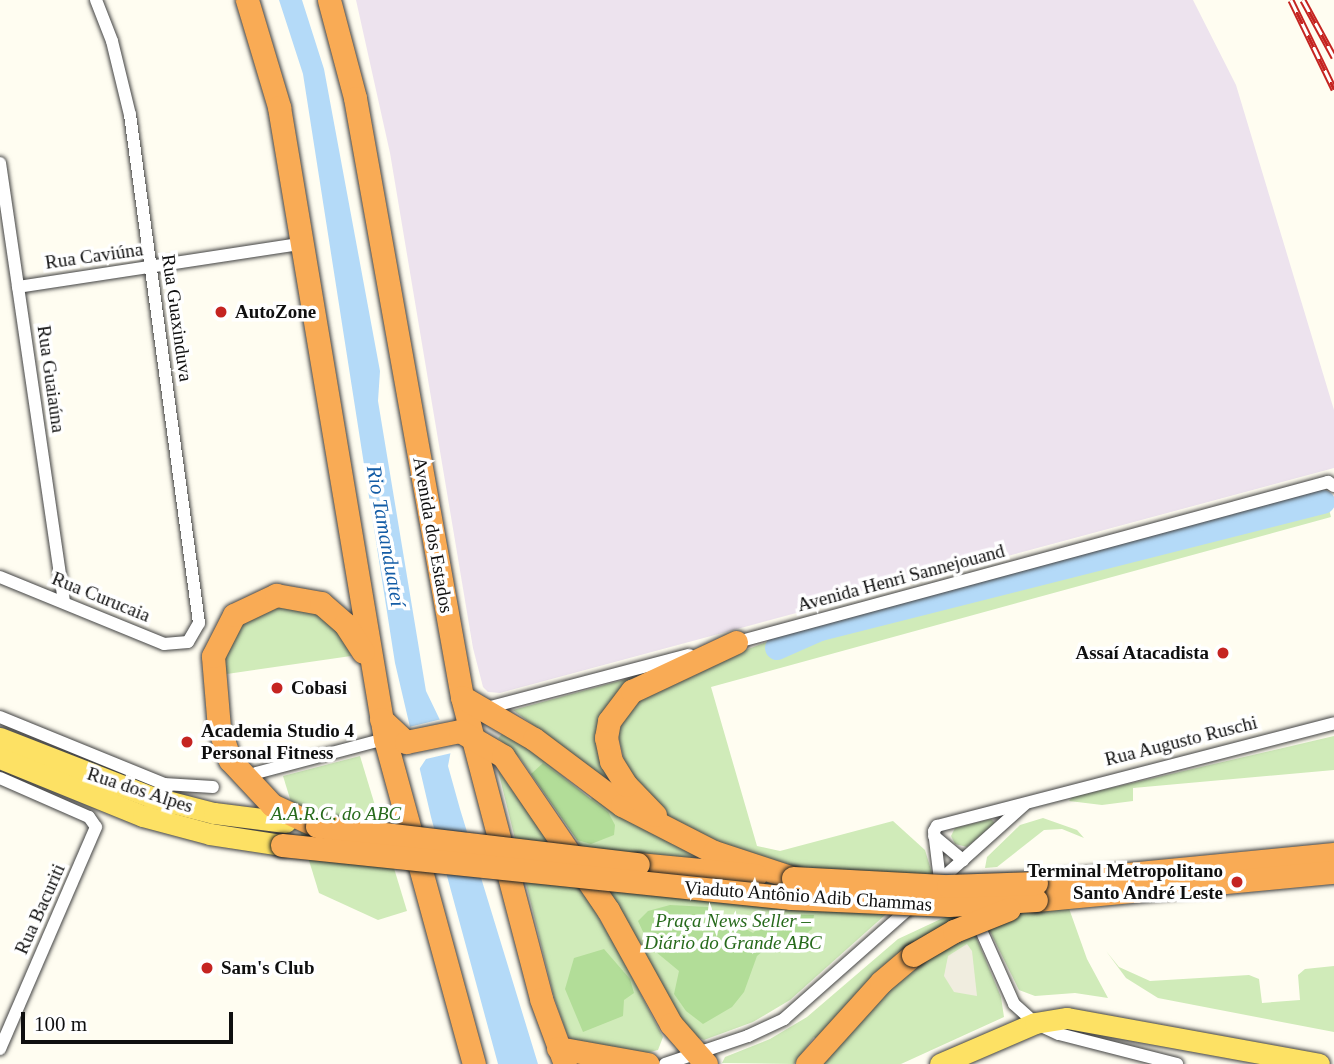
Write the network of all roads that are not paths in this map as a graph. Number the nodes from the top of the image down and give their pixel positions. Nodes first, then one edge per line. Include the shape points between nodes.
1 (96, 0) edge
2 (247, 0) edge
3 (329, 0) edge
4 (0, 163) edge
5 (300, 244) junction
6 (150, 267) junction
7 (18, 287) junction
8 (1331, 484) edge
9 (0, 577) edge
10 (64, 602) junction
11 (188, 642) joint
12 (736, 642) junction
13 (368, 662) junction
14 (0, 717) edge
15 (467, 717) junction
16 (1334, 723) edge
17 (383, 729) junction
18 (0, 738) edge
19 (0, 758) edge
20 (256, 773) dead end
21 (0, 778) edge
22 (213, 787) dead end
23 (1038, 797) junction
24 (285, 822) joint
25 (317, 826) junction
26 (673, 832) junction
27 (934, 836) junction
28 (282, 845) joint
29 (1334, 854) edge
30 (963, 860) junction
31 (1334, 872) edge
32 (793, 878) junction
33 (940, 880) junction
34 (965, 894) junction
35 (1036, 900) junction
36 (884, 932) junction
37 (1035, 1023) junction
38 (0, 1049) edge
39 (561, 1056) edge
40 (701, 1059) edge
41 (810, 1061) edge
42 (474, 1064) edge
43 (648, 1064) edge
44 (665, 1064) edge
45 (940, 1064) edge
46 (1177, 1064) edge
47 (1319, 1064) edge

1 - 6 street, Rua Guaxinduva via 123,79
2 - 5 highway via 279,107
3 - 15 highway, Avenida dos Estados via 355,99
4 - 7 street, Rua Guaiaúna
5 - 6 street, Rua Caviúna
5 - 13 highway
6 - 7 street, Rua Caviúna
6 - 11 street, Rua Guaxinduva via 199,594 199,623
7 - 10 street, Rua Guaiaúna
8 - 12 street, Avenida Henri Sannejouand
9 - 10 street, Rua Curucaia
10 - 11 street, Rua Curucaia via 164,644
12 - 15 street, Avenida Henri Sannejouand
12 - 26 highway via 632,691 609,720 606,748 626,785
13 - 17 highway
13 - 25 highway via 345,624 307,597 276,595 246,605 224,627 212,671 219,728 230,760 272,805
14 - 22 street, Rua dos Alpes via 164,784
15 - 17 highway via 410,742
15 - 26 highway via 534,739 597,789
15 - 39 highway, Avenida dos Estados
15 - 40 highway via 511,765 608,911 671,1024
16 - 23 street, Rua Augusto Ruschi
17 - 20 street
17 - 42 highway
18 - 24 main road, Rua dos Alpes via 151,797 214,813
19 - 28 main road via 143,816 210,834
21 - 38 street, Rua Bacuriti via 94,822 96,831
23 - 27 street, Rua Augusto Ruschi via 937,826
23 - 30 street, Rua Augusto Ruschi via 1009,816
24 - 25 highway, Viaduto Antônio Adib Chammas
25 - 32 highway, Viaduto Antônio Adib Chammas, bridge
26 - 32 highway via 714,852
27 - 30 street
27 - 33 street
28 - 35 highway, Viaduto Antônio Adib Chammas, bridge via 790,898 949,905
29 - 32 highway, Viaduto Antônio Adib Chammas, bridge via 994,886
30 - 33 street, Rua Augusto Ruschi
30 - 34 street
31 - 35 highway, Viaduto Antônio Adib Chammas
33 - 36 street, Rua Augusto Ruschi
34 - 36 street
34 - 37 street via 1008,993
35 - 41 highway, bridge via 974,922 913,955 874,990
36 - 40 street, Rua Augusto Ruschi via 784,1018
37 - 45 main road
37 - 46 street via 1059,1034
37 - 47 main road via 1080,1019
39 - 43 highway
40 - 44 street, Rua Augusto Ruschi

